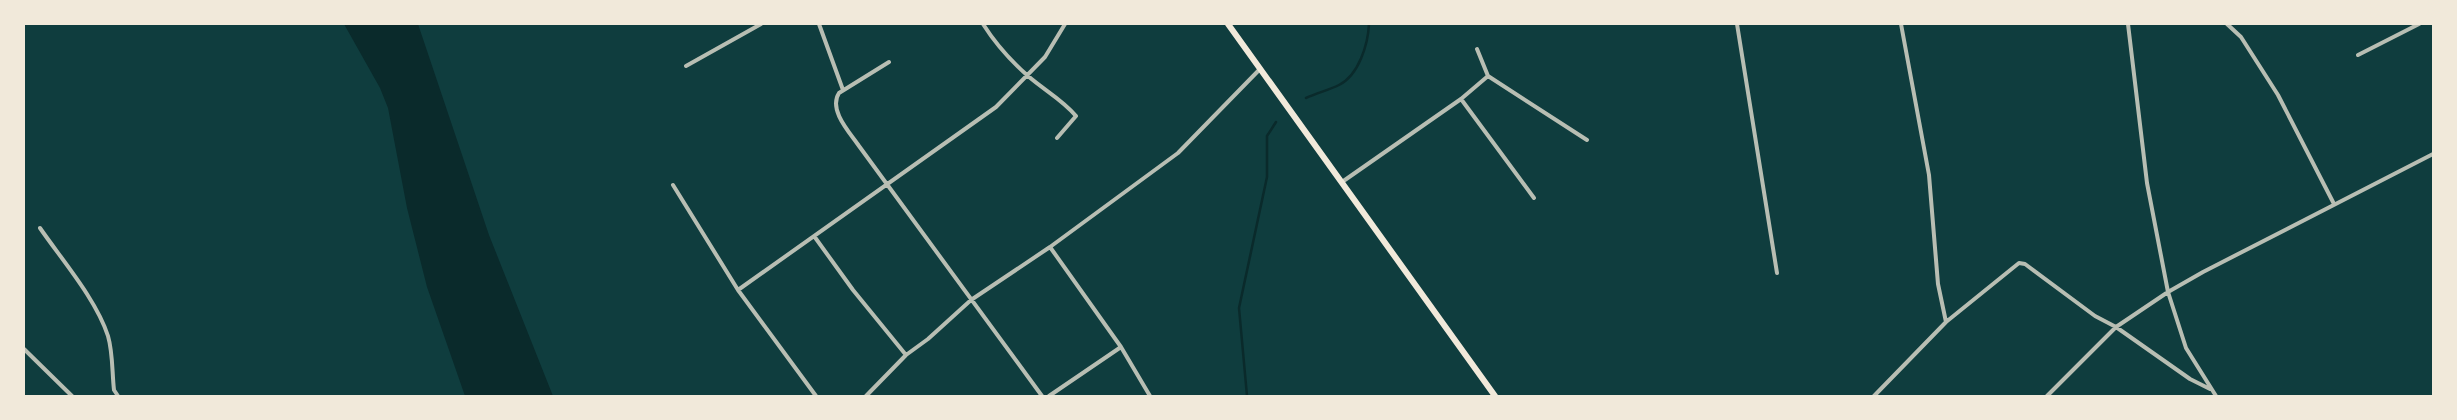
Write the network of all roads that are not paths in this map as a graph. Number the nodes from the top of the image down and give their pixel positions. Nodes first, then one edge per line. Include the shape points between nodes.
1 (761, 24) edge
2 (819, 24) edge
3 (983, 24) edge
4 (1065, 24) edge
5 (1228, 24) edge
6 (1737, 24) edge
7 (1901, 24) edge
8 (2128, 24) edge
9 (2227, 24) edge
10 (2419, 24) edge
11 (1477, 49) dead end
12 (2358, 55) dead end
13 (889, 62) dead end
14 (686, 66) dead end
15 (1260, 70) junction
16 (1028, 76) junction
17 (1488, 76) junction
18 (843, 90) junction
19 (1461, 99) junction
20 (1057, 138) dead end
21 (1587, 140) dead end
22 (2433, 154) edge
23 (1342, 182) junction
24 (888, 184) junction
25 (673, 185) dead end
26 (1534, 198) dead end
27 (2334, 204) junction
28 (40, 228) dead end
29 (814, 236) junction
30 (1050, 247) junction
31 (1777, 273) dead end
32 (738, 290) junction
33 (2168, 292) junction
34 (972, 300) junction
35 (1946, 322) junction
36 (2116, 327) junction
37 (1121, 347) junction
38 (24, 349) edge
39 (906, 355) junction
40 (2212, 390) junction
41 (72, 396) edge
42 (118, 396) edge
43 (816, 396) edge
44 (866, 396) edge
45 (1042, 396) edge
46 (1049, 396) edge
47 (1150, 396) edge
48 (1495, 396) edge
49 (1874, 396) edge
50 (2047, 396) edge
51 (2216, 396) edge

1 - 14 street
2 - 18 street
3 - 16 street via 993,40
4 - 16 street via 1045,57
5 - 15 main road
6 - 31 street
7 - 35 street via 1929,175 1938,284
8 - 33 street via 2148,183
9 - 27 street via 2241,37 2278,95
10 - 12 street
11 - 17 street
13 - 18 street
15 - 23 main road
15 - 30 street via 1178,153
16 - 20 street via 1068,106 1076,116
16 - 24 street via 996,107
17 - 19 street
17 - 21 street
18 - 24 street via 836,100 838,114
19 - 23 street
19 - 26 street
22 - 27 street
23 - 48 main road
24 - 29 street
24 - 34 street
25 - 32 street
27 - 33 street
28 - 42 street via 103,324 108,337 114,390
29 - 32 street
29 - 39 street
30 - 34 street
30 - 37 street
32 - 43 street
33 - 36 street
33 - 40 street via 2186,348
34 - 39 street
34 - 45 street
35 - 36 street via 2021,263 2094,316
35 - 49 street
36 - 40 street
36 - 50 street
37 - 46 street
37 - 47 street
38 - 41 street
39 - 44 street
40 - 51 street

